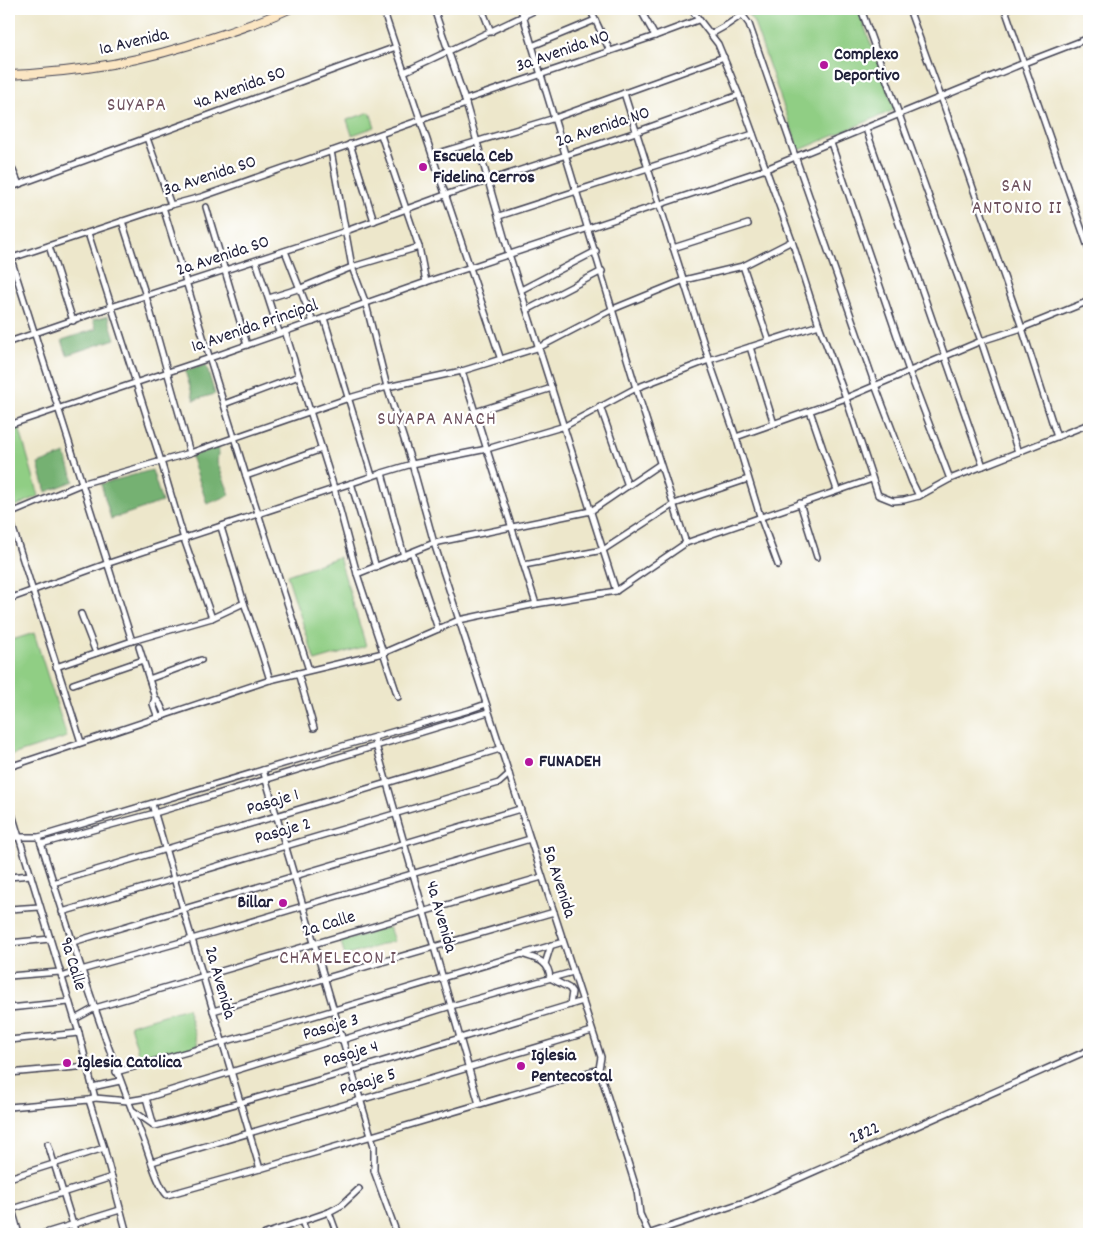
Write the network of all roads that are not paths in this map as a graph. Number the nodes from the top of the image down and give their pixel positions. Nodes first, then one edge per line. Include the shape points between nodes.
1 (289, 9) edge
2 (383, 9) edge
3 (434, 9) edge
4 (482, 9) edge
5 (521, 9) edge
6 (538, 9) edge
7 (590, 9) edge
8 (640, 9) edge
9 (691, 9) edge
10 (738, 9) edge
11 (861, 9) edge
12 (909, 9) edge
13 (1005, 9) edge
14 (743, 14) junction
15 (523, 16) junction
16 (595, 20) junction
17 (698, 20) junction
18 (491, 32) junction
19 (711, 34) junction
20 (655, 36) junction
21 (1089, 38) edge
22 (532, 46) junction
23 (396, 47) junction
24 (449, 51) junction
25 (610, 51) junction
26 (724, 57) junction
27 (1024, 63) junction
28 (404, 72) junction
29 (541, 74) junction
30 (9, 75) edge
31 (624, 94) junction
32 (739, 95) junction
33 (942, 97) junction
34 (466, 102) junction
35 (899, 114) junction
36 (554, 118) junction
37 (420, 120) junction
38 (866, 129) junction
39 (636, 132) junction
40 (382, 134) junction
41 (753, 134) junction
42 (146, 138) junction
43 (477, 141) junction
44 (831, 143) junction
45 (350, 144) junction
46 (331, 151) junction
47 (432, 155) junction
48 (566, 155) junction
49 (796, 157) junction
50 (9, 162) edge
51 (647, 169) junction
52 (766, 169) junction
53 (489, 181) junction
54 (19, 184) junction
55 (9, 188) edge
56 (576, 191) junction
57 (445, 195) junction
58 (171, 205) junction
59 (659, 205) junction
60 (163, 207) junction
61 (206, 208) dead end
62 (406, 210) junction
63 (499, 216) junction
64 (122, 221) junction
65 (374, 221) junction
66 (748, 224) dead end
67 (588, 228) junction
68 (346, 231) junction
69 (88, 233) junction
70 (792, 241) junction
71 (49, 246) junction
72 (419, 247) junction
73 (673, 248) junction
74 (1089, 250) edge
75 (285, 251) junction
76 (596, 251) junction
77 (510, 254) junction
78 (10, 259) edge
79 (256, 260) junction
80 (743, 266) junction
81 (352, 267) junction
82 (470, 268) junction
83 (224, 271) junction
84 (602, 271) junction
85 (684, 280) junction
86 (426, 282) junction
87 (186, 283) junction
88 (301, 288) junction
89 (521, 290) junction
90 (146, 296) junction
91 (269, 298) junction
92 (1089, 301) edge
93 (366, 304) junction
94 (111, 307) junction
95 (612, 309) junction
96 (527, 310) junction
97 (324, 318) junction
98 (73, 320) junction
99 (313, 322) junction
100 (819, 325) junction
101 (1022, 328) junction
102 (282, 332) junction
103 (36, 334) junction
104 (769, 341) junction
105 (981, 341) junction
106 (9, 342) edge
107 (247, 345) junction
108 (540, 347) junction
109 (750, 347) junction
110 (946, 356) junction
111 (210, 358) junction
112 (501, 360) junction
113 (709, 360) junction
114 (462, 371) junction
115 (909, 371) junction
116 (167, 372) junction
117 (299, 376) junction
118 (135, 383) junction
119 (875, 385) junction
120 (387, 388) junction
121 (552, 388) junction
122 (636, 388) junction
123 (349, 398) junction
124 (846, 398) junction
125 (224, 404) junction
126 (600, 406) junction
127 (58, 409) junction
128 (310, 411) junction
129 (810, 411) junction
130 (476, 412) junction
131 (774, 424) junction
132 (1089, 424) edge
133 (9, 425) edge
134 (565, 426) junction
135 (736, 437) junction
136 (1057, 437) junction
137 (234, 438) junction
138 (322, 449) junction
139 (488, 449) junction
140 (1018, 452) junction
141 (190, 453) junction
142 (161, 461) junction
143 (412, 464) junction
144 (660, 464) junction
145 (983, 466) junction
146 (382, 473) junction
147 (246, 476) junction
148 (372, 476) junction
149 (748, 478) junction
150 (872, 479) junction
151 (950, 479) junction
152 (351, 483) junction
153 (81, 484) junction
154 (628, 486) junction
155 (334, 488) junction
156 (837, 490) junction
157 (919, 496) junction
158 (800, 503) junction
159 (674, 504) junction
160 (591, 511) junction
161 (259, 514) junction
162 (9, 515) edge
163 (760, 516) junction
164 (220, 527) junction
165 (511, 527) junction
166 (184, 539) junction
167 (686, 542) junction
168 (434, 543) junction
169 (603, 550) junction
170 (412, 552) junction
171 (404, 556) junction
172 (816, 557) dead end
173 (106, 564) junction
174 (778, 565) dead end
175 (524, 566) junction
176 (376, 567) junction
177 (358, 574) junction
178 (33, 591) junction
179 (616, 591) junction
180 (9, 599) edge
181 (244, 603) junction
182 (536, 604) junction
183 (81, 614) dead end
184 (212, 618) junction
185 (459, 620) junction
186 (438, 629) junction
187 (132, 641) junction
188 (139, 647) dead end
189 (96, 653) junction
190 (383, 654) junction
191 (143, 660) junction
192 (201, 660) dead end
193 (56, 666) junction
194 (309, 670) junction
195 (298, 673) junction
196 (149, 679) junction
197 (270, 680) junction
198 (73, 684) dead end
199 (398, 697) dead end
200 (155, 698) junction
201 (486, 704) junction
202 (488, 712) junction
203 (165, 715) junction
204 (158, 718) junction
205 (314, 728) dead end
206 (374, 738) junction
207 (81, 742) junction
208 (377, 746) junction
209 (500, 749) junction
210 (9, 767) edge
211 (263, 770) junction
212 (508, 774) junction
213 (265, 779) junction
214 (388, 782) junction
215 (9, 804) edge
216 (152, 804) junction
217 (520, 809) junction
218 (155, 813) junction
219 (396, 813) junction
220 (276, 816) junction
221 (19, 837) junction
222 (9, 838) edge
223 (39, 838) junction
224 (530, 839) junction
225 (41, 844) junction
226 (405, 844) junction
227 (285, 846) junction
228 (165, 849) junction
229 (414, 874) junction
230 (31, 875) junction
231 (294, 876) junction
232 (9, 877) edge
233 (542, 877) junction
234 (174, 878) junction
235 (53, 883) junction
236 (302, 906) junction
237 (40, 907) junction
238 (183, 908) junction
239 (9, 910) edge
240 (424, 911) junction
241 (62, 912) junction
242 (554, 912) junction
243 (50, 939) junction
244 (192, 939) junction
245 (72, 942) junction
246 (563, 942) junction
247 (9, 943) edge
248 (314, 945) junction
249 (551, 945) junction
250 (434, 946) junction
251 (521, 954) junction
252 (546, 964) junction
253 (81, 970) junction
254 (573, 972) junction
255 (61, 974) junction
256 (9, 976) edge
257 (203, 976) junction
258 (443, 977) junction
259 (550, 978) junction
260 (324, 979) junction
261 (583, 1001) junction
262 (69, 1002) junction
263 (570, 1005) junction
264 (451, 1006) junction
265 (9, 1008) edge
266 (95, 1008) junction
267 (333, 1009) junction
268 (214, 1011) junction
269 (75, 1019) junction
270 (592, 1031) junction
271 (79, 1033) junction
272 (460, 1039) junction
273 (9, 1040) edge
274 (342, 1040) junction
275 (223, 1042) junction
276 (1089, 1050) edge
277 (88, 1066) junction
278 (468, 1067) junction
279 (599, 1069) junction
280 (350, 1070) junction
281 (116, 1072) junction
282 (9, 1073) edge
283 (232, 1073) junction
284 (120, 1081) junction
285 (92, 1087) junction
286 (146, 1098) junction
287 (92, 1099) junction
288 (359, 1100) junction
289 (128, 1101) junction
290 (241, 1103) junction
291 (479, 1104) junction
292 (9, 1107) edge
293 (131, 1109) junction
294 (155, 1126) junction
295 (249, 1132) junction
296 (370, 1136) junction
297 (48, 1144) dead end
298 (104, 1148) junction
299 (152, 1162) junction
300 (55, 1164) junction
301 (260, 1169) junction
302 (112, 1177) junction
303 (9, 1178) edge
304 (359, 1190) dead end
305 (64, 1192) junction
306 (9, 1199) edge
307 (10, 1209) edge
308 (120, 1210) junction
309 (329, 1212) junction
310 (302, 1221) junction
311 (73, 1225) junction
312 (19, 1234) edge
313 (42, 1234) edge
314 (76, 1234) edge
315 (127, 1234) edge
316 (265, 1234) edge
317 (307, 1234) edge
318 (337, 1234) edge
319 (397, 1234) edge
320 (649, 1234) edge

1 - 30 street, 1a Avenida via 237,30 156,55 92,68
2 - 23 street
3 - 24 street
4 - 18 street
5 - 15 street
6 - 15 street
7 - 16 street
8 - 20 street
9 - 17 street
10 - 14 street
11 - 35 street
12 - 33 street
13 - 27 street
14 - 19 street
14 - 49 street
15 - 18 street
15 - 22 street
16 - 22 street
16 - 25 street
17 - 19 street
17 - 20 street, 3a Avenida NO
18 - 24 street
19 - 26 street
20 - 25 street, 3a Avenida NO
21 - 27 street, 1a Avenida Principal
22 - 29 street
23 - 28 street
23 - 42 street, 4a Avenida SO
24 - 28 street
24 - 34 street
25 - 29 street, 3a Avenida NO
26 - 31 street
26 - 32 street
27 - 33 street, 1a Avenida Principal
27 - 74 street
28 - 37 street
29 - 34 street, 3a Avenida NO
29 - 36 street
31 - 36 street
31 - 39 street
32 - 39 street, 2a Avenida NO
32 - 41 street
33 - 35 street, 1a Avenida Principal
33 - 101 street
34 - 37 street, 3a Avenida NO
34 - 43 street
35 - 38 street, 1a Avenida Principal
35 - 105 street
36 - 43 street
36 - 48 street
37 - 40 street, 3a Avenida SO
37 - 47 street
38 - 44 street, 1a Avenida Principal
38 - 110 street
39 - 48 street, 2a Avenida NO
39 - 51 street
40 - 45 street, 3a Avenida SO
40 - 62 street
41 - 51 street
41 - 52 street
42 - 54 street, 4a Avenida SO
42 - 58 street
43 - 47 street
43 - 53 street
44 - 49 street, 1a Avenida Principal
44 - 115 street
45 - 46 street, 3a Avenida SO
45 - 65 street
46 - 58 street, 3a Avenida SO
46 - 68 street, 5a Avenida
47 - 57 street
48 - 53 street, 2a Avenida NO
48 - 56 street
49 - 52 street, 1a Avenida Principal
49 - 119 street
50 - 54 street
51 - 56 street
51 - 59 street
52 - 59 street, 1a Avenida Principal
52 - 70 street
53 - 57 street, 2a Avenida NO
53 - 63 street
54 - 55 street, 4a Avenida SO
56 - 63 street
56 - 67 street
57 - 62 street, 2a Avenida SO
57 - 82 street
58 - 60 street, 3a Avenida SO
59 - 67 street, 1a Avenida Principal
59 - 73 street
60 - 64 street, 3a Avenida SO
60 - 87 street
61 - 83 street
62 - 65 street, 2a Avenida SO
62 - 72 street
63 - 77 street
64 - 69 street, 3a Avenida SO
64 - 90 street
65 - 68 street, 2a Avenida SO
66 - 73 street
67 - 76 street
67 - 77 street, 1a Avenida Principal
68 - 75 street, 2a Avenida SO
68 - 81 street, 5a Avenida
69 - 71 street, 3a Avenida SO
69 - 94 street
70 - 80 street
70 - 100 street
71 - 78 street, 3a Avenida SO
71 - 98 street
72 - 81 street
72 - 86 street
73 - 85 street
75 - 79 street, 2a Avenida SO
75 - 88 street
76 - 84 street
76 - 89 street
77 - 82 street, 1a Avenida Principal
77 - 89 street
78 - 103 street
79 - 83 street, 2a Avenida SO
79 - 91 street
80 - 85 street
80 - 104 street
81 - 88 street
81 - 93 street, 5a Avenida
82 - 86 street, 1a Avenida Principal
82 - 112 street
83 - 87 street, 2a Avenida SO
83 - 107 street
84 - 95 street
84 - 96 street
85 - 95 street
85 - 113 street
86 - 93 street, 1a Avenida Principal
87 - 90 street, 2a Avenida SO
87 - 111 street
88 - 91 street
88 - 99 street
89 - 96 street
90 - 94 street, 2a Avenida SO
90 - 116 street
91 - 102 street
92 - 101 street
93 - 97 street, 1a Avenida Principal
93 - 120 street, 5a Avenida
94 - 98 street, 2a Avenida SO
94 - 118 street
95 - 108 street
95 - 122 street
96 - 108 street
97 - 99 street, 1a Avenida Principal
97 - 123 street
98 - 103 street, 2a Avenida SO
99 - 102 street, 1a Avenida Principal
100 - 104 street
100 - 124 street
101 - 105 street
101 - 136 street
102 - 107 street, 1a Avenida Principal
102 - 117 street
103 - 106 street, 2a Avenida SO
103 - 127 street
104 - 109 street
105 - 110 street
105 - 140 street
107 - 111 street, 1a Avenida Principal
108 - 112 street
108 - 121 street
109 - 113 street
109 - 131 street
110 - 115 street
110 - 145 street
111 - 116 street, 1a Avenida Principal
111 - 125 street
112 - 114 street
113 - 122 street
113 - 135 street
114 - 120 street
114 - 130 street
115 - 119 street
115 - 151 street
116 - 118 street, 1a Avenida Principal
116 - 141 street
117 - 125 street
117 - 128 street
118 - 127 street, 1a Avenida Principal
118 - 142 street
119 - 124 street
119 - 157 street
120 - 123 street
120 - 143 street, 5a Avenida
121 - 130 street
121 - 134 street
122 - 126 street
122 - 144 street
123 - 128 street
123 - 148 street
124 - 129 street
124 - 150 street
125 - 137 street
126 - 134 street
126 - 154 street
127 - 133 street, 1a Avenida Principal
127 - 153 street
128 - 137 street
128 - 138 street
129 - 131 street
129 - 156 street
130 - 139 street
131 - 135 street
132 - 136 street
134 - 139 street
134 - 160 street
135 - 149 street
136 - 140 street
137 - 141 street
137 - 147 street
138 - 147 street
138 - 155 street
139 - 143 street
139 - 165 street
140 - 145 street
141 - 142 street
142 - 153 street
142 - 166 street
143 - 146 street
143 - 168 street, 5a Avenida
144 - 154 street
144 - 159 street
145 - 151 street
146 - 148 street
146 - 171 street
147 - 161 street
148 - 152 street
149 - 159 street
149 - 163 street
150 - 156 street
150 - 157 street via 878,495 884,498 893,501
151 - 157 street
152 - 155 street
152 - 176 street
153 - 162 street
153 - 173 street
154 - 160 street
155 - 161 street
155 - 177 street
156 - 158 street
158 - 163 street
158 - 172 street
159 - 167 street
159 - 169 street
160 - 165 street
160 - 169 street
161 - 164 street
161 - 194 street
162 - 178 street
163 - 167 street
163 - 174 street
164 - 166 street
164 - 181 street
165 - 168 street
165 - 175 street
166 - 173 street
166 - 184 street
167 - 179 street
168 - 170 street
168 - 185 street, 5a Avenida
169 - 175 street
169 - 179 street
170 - 171 street
170 - 186 street
171 - 176 street
173 - 178 street
173 - 187 street
175 - 182 street
176 - 177 street
177 - 190 street
178 - 180 street
178 - 193 street
179 - 182 street
181 - 184 street
181 - 197 street
182 - 185 street
183 - 189 street
184 - 187 street
185 - 186 street
185 - 201 street, 5a Avenida
186 - 190 street
187 - 189 street
188 - 191 street
189 - 193 street
190 - 194 street
190 - 199 street
191 - 196 street
191 - 198 street
192 - 196 street
193 - 207 street
194 - 195 street
195 - 197 street
195 - 205 street
196 - 200 street
197 - 203 street
200 - 203 street
200 - 204 street via 153,704
201 - 202 street, 5a Avenida
201 - 206 street
202 - 208 street
202 - 209 street, 5a Avenida
203 - 204 street
204 - 207 street
206 - 208 street, 4a Avenida
206 - 211 street
207 - 210 street
208 - 213 street
208 - 214 street, 4a Avenida
209 - 212 street, 5a Avenida
209 - 214 street, Pasaje 1
211 - 213 street
211 - 216 street
212 - 217 street, 5a Avenida
212 - 219 street, Pasaje 2 via 499,783
213 - 218 street
213 - 220 street
214 - 219 street, 4a Avenida
214 - 220 street, Pasaje 1
215 - 221 street
216 - 218 street, 2a Avenida
216 - 223 street
217 - 224 street, 5a Avenida
217 - 226 street
218 - 225 street
218 - 228 street, 2a Avenida
219 - 226 street, 4a Avenida
219 - 227 street, Pasaje 2
220 - 227 street
220 - 228 street, Pasaje 1
221 - 222 street
221 - 223 street
221 - 230 street, 9a Calle
223 - 225 street
224 - 229 street
224 - 233 street, 5a Avenida
225 - 235 street
226 - 229 street, 4a Avenida
226 - 231 street
227 - 231 street
227 - 234 street, Pasaje 2
228 - 234 street, 2a Avenida
228 - 235 street, Pasaje 1
229 - 236 street
229 - 240 street, 4a Avenida
230 - 232 street
230 - 237 street, 9a Calle
231 - 236 street
231 - 238 street
233 - 240 street, 2a Calle
233 - 242 street, 5a Avenida
234 - 238 street, 2a Avenida
234 - 241 street, Pasaje 2
235 - 241 street
236 - 244 street
236 - 248 street
237 - 239 street
237 - 243 street, 9a Calle
238 - 244 street, 2a Avenida
238 - 245 street
240 - 248 street, 2a Calle
240 - 250 street, 4a Avenida
241 - 245 street
242 - 246 street, 5a Avenida
242 - 250 street
243 - 247 street
243 - 255 street, 9a Calle
244 - 253 street
244 - 257 street, 2a Avenida
245 - 253 street
246 - 249 street
246 - 254 street, 5a Avenida
248 - 257 street, 2a Calle
248 - 260 street
249 - 251 street
249 - 252 street
250 - 258 street, 4a Avenida
250 - 260 street
251 - 252 street
251 - 258 street
252 - 259 street
253 - 255 street
253 - 266 street
254 - 259 street, Pasaje 3
254 - 261 street, 5a Avenida
255 - 256 street
255 - 262 street, 9a Calle
257 - 266 street, 2a Calle
257 - 268 street, 2a Avenida
258 - 264 street, 4a Avenida
258 - 267 street
259 - 263 street via 572,992
259 - 264 street, Pasaje 3
260 - 267 street
260 - 268 street
261 - 263 street, Pasaje 4
261 - 270 street, 5a Avenida
262 - 265 street
262 - 269 street, 9a Calle
263 - 272 street, Pasaje 4
264 - 272 street, 4a Avenida
264 - 274 street, Pasaje 3
266 - 269 street, 2a Calle
266 - 281 street
267 - 274 street
267 - 275 street
268 - 275 street, 2a Avenida
269 - 271 street, 9a Calle
270 - 278 street, Pasaje 5
270 - 279 street, 5a Avenida via 601,1057
271 - 273 street
271 - 277 street, 9a Calle
272 - 278 street, 4a Avenida
272 - 280 street, Pasaje 4
274 - 280 street
274 - 283 street, Pasaje 3
275 - 281 street
275 - 283 street, 2a Avenida
276 - 320 street, 2822 via 750,1200
277 - 282 street
277 - 285 street, 9a Calle
278 - 288 street, Pasaje 5
278 - 291 street, 4a Avenida
279 - 291 street
279 - 320 street, 5a Avenida via 637,1191 640,1214
280 - 288 street
280 - 290 street, Pasaje 4
281 - 284 street
283 - 286 street, Pasaje 3
283 - 290 street, 2a Avenida
284 - 285 street
284 - 289 street
285 - 287 street, 9a Calle
286 - 289 street, Pasaje 3
286 - 294 street
287 - 289 street, Pasaje 3
287 - 292 street, Pasaje 3
287 - 298 street, 9a Calle
288 - 295 street, Pasaje 5
288 - 296 street
289 - 293 street
290 - 294 street, Pasaje 4
290 - 295 street, 2a Avenida
291 - 296 street
293 - 294 street
293 - 299 street
295 - 299 street, Pasaje 5
295 - 301 street, 2a Avenida
296 - 301 street
296 - 319 street via 374,1146 374,1171
297 - 300 street
298 - 300 street
298 - 302 street, 9a Calle
299 - 301 street via 161,1190 166,1195
300 - 303 street
300 - 305 street
302 - 305 street
302 - 308 street, 9a Calle
304 - 309 street
305 - 307 street
305 - 311 street
306 - 307 street
307 - 312 street
308 - 311 street
308 - 315 street, 9a Calle
309 - 310 street
309 - 318 street
310 - 316 street
310 - 317 street
311 - 313 street
311 - 314 street

